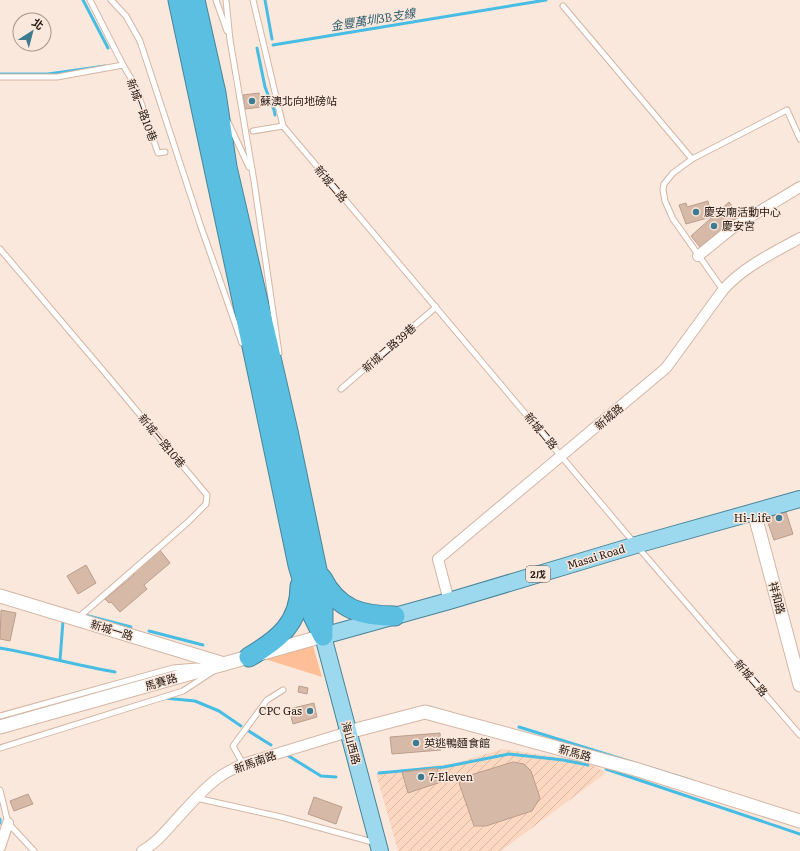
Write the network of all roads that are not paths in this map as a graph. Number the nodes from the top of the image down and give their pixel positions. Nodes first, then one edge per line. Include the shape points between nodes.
1 (90, 0) edge
2 (111, 0) edge
3 (178, 0) edge
4 (195, 0) edge
5 (216, 0) edge
6 (226, 0) edge
7 (252, 0) edge
8 (563, 6) dead end
9 (230, 40) junction
10 (122, 65) junction
11 (0, 77) edge
12 (216, 93) junction
13 (224, 113) dead end
14 (227, 119) dead end
15 (283, 126) junction
16 (253, 132) dead end
17 (800, 139) edge
18 (165, 152) dead end
19 (692, 158) junction
20 (254, 181) junction
21 (800, 187) edge
22 (800, 238) edge
23 (0, 249) edge
24 (698, 256) junction
25 (723, 290) junction
26 (436, 307) junction
27 (244, 347) dead end
28 (248, 354) dead end
29 (280, 362) dead end
30 (282, 377) dead end
31 (260, 384) junction
32 (341, 389) dead end
33 (288, 431) junction
34 (562, 456) junction
35 (800, 499) edge
36 (754, 512) junction
37 (636, 545) junction
38 (298, 565) junction
39 (318, 570) junction
40 (0, 596) edge
41 (449, 601) junction
42 (395, 616) junction
43 (77, 619) junction
44 (322, 636) junction
45 (249, 657) junction
46 (224, 664) junction
47 (800, 685) edge
48 (283, 690) dead end
49 (0, 716) edge
50 (0, 727) edge
51 (348, 732) junction
52 (800, 735) edge
53 (0, 748) edge
54 (243, 764) junction
55 (0, 790) edge
56 (196, 798) junction
57 (800, 821) edge
58 (8, 823) junction
59 (0, 847) edge
60 (380, 848) edge
61 (34, 851) edge
62 (142, 851) edge

1 - 10 lane
2 - 27 lane via 126,16 140,41 200,224
3 - 31 highway
4 - 12 highway
5 - 9 lane
6 - 9 lane
7 - 15 lane
8 - 19 lane
9 - 20 lane
10 - 11 lane, 新城一路10巷 via 57,76
10 - 18 lane, 新城一路10巷 via 135,85 158,153
12 - 13 lane
12 - 33 highway via 227,167
14 - 20 lane via 246,157
15 - 16 lane
15 - 26 lane, 新城二路
17 - 19 lane via 787,110
19 - 24 lane via 668,179 663,190 673,220
20 - 29 lane
21 - 24 street via 735,226
22 - 25 street, 新城路 via 746,270
23 - 43 lane, 新城一路10巷 via 207,495 206,504 188,522
24 - 25 lane
25 - 34 street, 新城路 via 666,368
26 - 32 lane, 新城二路39巷
26 - 34 lane, 新城二路
28 - 31 lane
30 - 33 lane
31 - 38 highway
33 - 39 highway
34 - 37 lane, 新城二路
34 - 41 street, 新城路 via 438,558
35 - 36 main road, Masai Road / 2戊
36 - 37 main road, Masai Road / 2戊
36 - 47 street, 祥和路
37 - 41 main road, Masai Road / 2戊
37 - 52 lane, 新城二路
38 - 44 highway via 313,616
38 - 45 highway via 299,603 292,621 276,639
39 - 42 highway via 327,588 340,603 364,614
39 - 44 highway via 323,602
40 - 43 street, 新城一路
41 - 42 main road, Masai Road / 2戊
42 - 44 main road, Masai Road / 2戊
43 - 46 street, 新城一路
44 - 45 street, 馬賽路
44 - 51 main road, 海山西路
45 - 46 street, 馬賽路
46 - 49 lane via 172,668
46 - 50 street, 馬賽路
46 - 53 lane via 183,691
48 - 54 lane via 267,700 233,746
51 - 54 street, 新馬南路
51 - 57 street, 新馬路 via 425,712 635,769
51 - 60 main road, 海山西路
54 - 56 street, 新馬南路 via 220,776
55 - 58 lane
56 - 60 lane via 281,816
56 - 62 street, 新馬南路 via 159,838
58 - 59 street
58 - 61 lane

